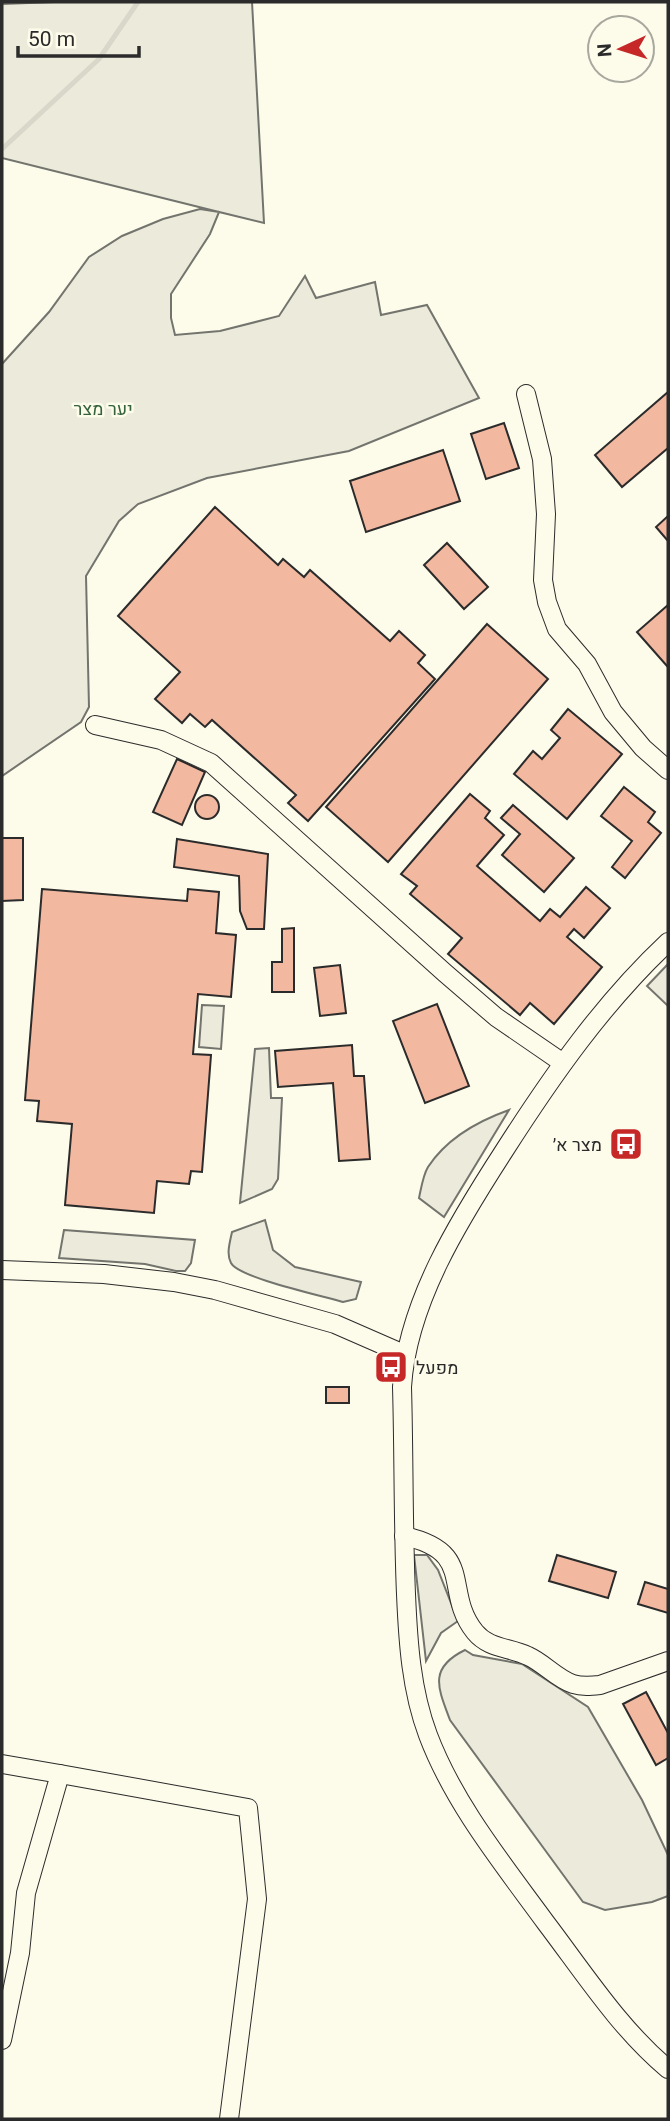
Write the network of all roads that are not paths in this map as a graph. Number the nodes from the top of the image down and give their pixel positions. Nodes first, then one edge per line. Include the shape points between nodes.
1 (526, 394) dead end
2 (95, 725) dead end
3 (668, 770) edge
4 (668, 942) edge
5 (564, 1063) junction
6 (2, 1270) edge
7 (406, 1355) junction
8 (404, 1536) junction
9 (668, 1662) edge
10 (2, 1764) edge
11 (60, 1774) junction
12 (2, 2040) edge
13 (668, 2069) edge
14 (229, 2119) edge

1 - 3 street via 542,459 546,514 543,580 557,629 587,664 612,712
2 - 5 street via 161,740 211,763 445,974 496,1017
4 - 5 street
5 - 7 street via 452,1236
6 - 7 street via 104,1274 215,1290 335,1324
7 - 8 street via 402,1387
8 - 9 street via 428,1541 448,1559 466,1617 483,1640 528,1656 567,1682 600,1685
8 - 13 street via 417,1702 443,1770 462,1805 573,1959
10 - 11 street
11 - 12 street via 26,1893 20,1953
11 - 14 street via 248,1808 257,1899

